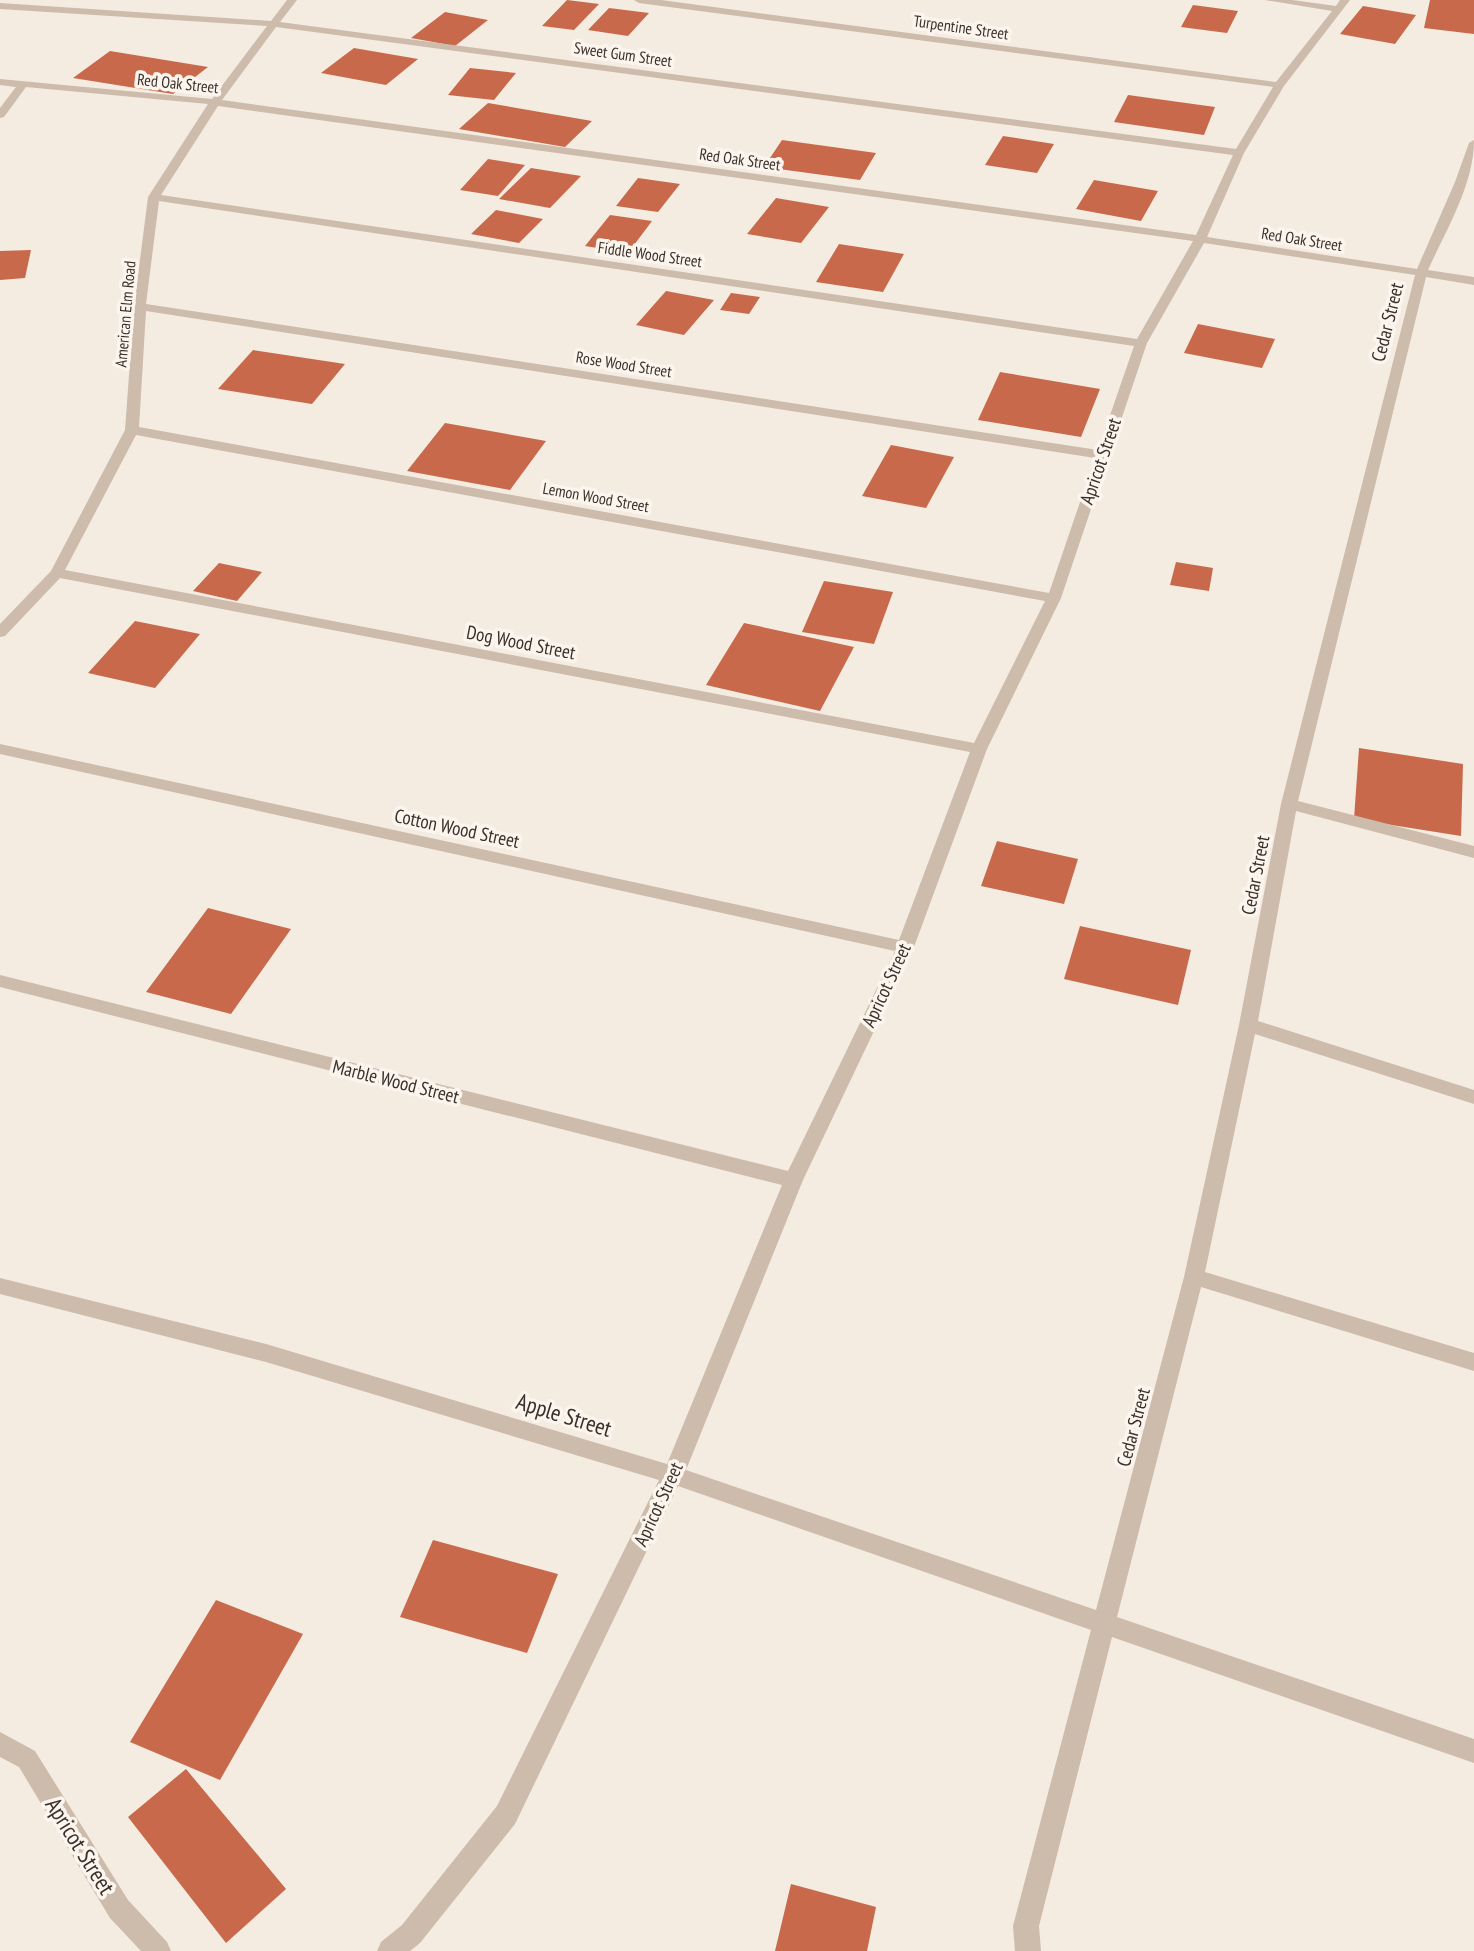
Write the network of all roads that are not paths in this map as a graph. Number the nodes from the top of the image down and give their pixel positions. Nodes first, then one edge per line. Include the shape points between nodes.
1 (120, 0) edge
2 (292, 0) edge
3 (639, 0) edge
4 (1270, 0) edge
5 (1343, 4) edge
6 (0, 6) edge
7 (108, 12) junction
8 (274, 24) junction
9 (0, 82) edge
10 (24, 83) junction
11 (1279, 85) junction
12 (215, 102) junction
13 (0, 115) edge
14 (1474, 143) edge
15 (1239, 153) junction
16 (1467, 183) edge
17 (154, 197) junction
18 (1200, 239) junction
19 (1421, 274) junction
20 (1474, 281) edge
21 (140, 307) junction
22 (1141, 343) junction
23 (132, 430) junction
24 (1102, 455) junction
25 (57, 573) junction
26 (1054, 598) junction
27 (0, 634) edge
28 (0, 749) edge
29 (979, 749) junction
30 (1289, 804) junction
31 (1474, 852) edge
32 (905, 947) junction
33 (0, 981) edge
34 (1248, 1025) junction
35 (1474, 1097) edge
36 (793, 1180) junction
37 (1194, 1277) junction
38 (0, 1286) edge
39 (1474, 1362) edge
40 (673, 1475) junction
41 (1104, 1622) junction
42 (0, 1744) edge
43 (1474, 1751) edge
44 (158, 1951) edge
45 (390, 1951) edge
46 (1028, 1951) edge

1 - 7 street
2 - 8 street, American Elm Road
3 - 11 street, Turpentine Street
4 - 5 street
5 - 11 street, Apricot Street
6 - 7 street, Sweet Gum Street
7 - 8 street, Sweet Gum Street
8 - 12 street, American Elm Road
8 - 15 street, Sweet Gum Street
9 - 10 street, Red Oak Street
10 - 12 street, Red Oak Street
10 - 13 street
11 - 15 street, Apricot Street
12 - 17 street, American Elm Road
12 - 18 street, Red Oak Street
14 - 16 street, Cedar Street
15 - 18 street, Apricot Street
16 - 19 street, Cedar Street
17 - 21 street, American Elm Road
17 - 22 street, Fiddle Wood Street
18 - 19 street, Red Oak Street
18 - 22 street, Apricot Street
19 - 20 street, Red Oak Street
19 - 30 street, Cedar Street
21 - 23 street, American Elm Road
21 - 24 street, Rose Wood Street
22 - 24 street, Apricot Street
23 - 25 street, American Elm Road
23 - 26 street, Lemon Wood Street
24 - 26 street, Apricot Street
25 - 27 street, American Elm Road
25 - 29 street, Dog Wood Street
26 - 29 street, Apricot Street
28 - 32 street, Cotton Wood Street
29 - 32 street, Apricot Street
30 - 31 street
30 - 34 street, Cedar Street
32 - 36 street, Apricot Street
33 - 36 street, Marble Wood Street
34 - 35 street
34 - 37 street, Cedar Street
36 - 40 street, Apricot Street
37 - 39 street
37 - 41 street, Cedar Street
38 - 40 street, Apple Street via 266,1353
40 - 41 street, Apple Street
40 - 45 street, Apricot Street via 506,1815 411,1934
41 - 43 street, Apple Street
41 - 46 street, Cedar Street via 1026,1926
42 - 44 street, Apricot Street via 27,1759 119,1909

